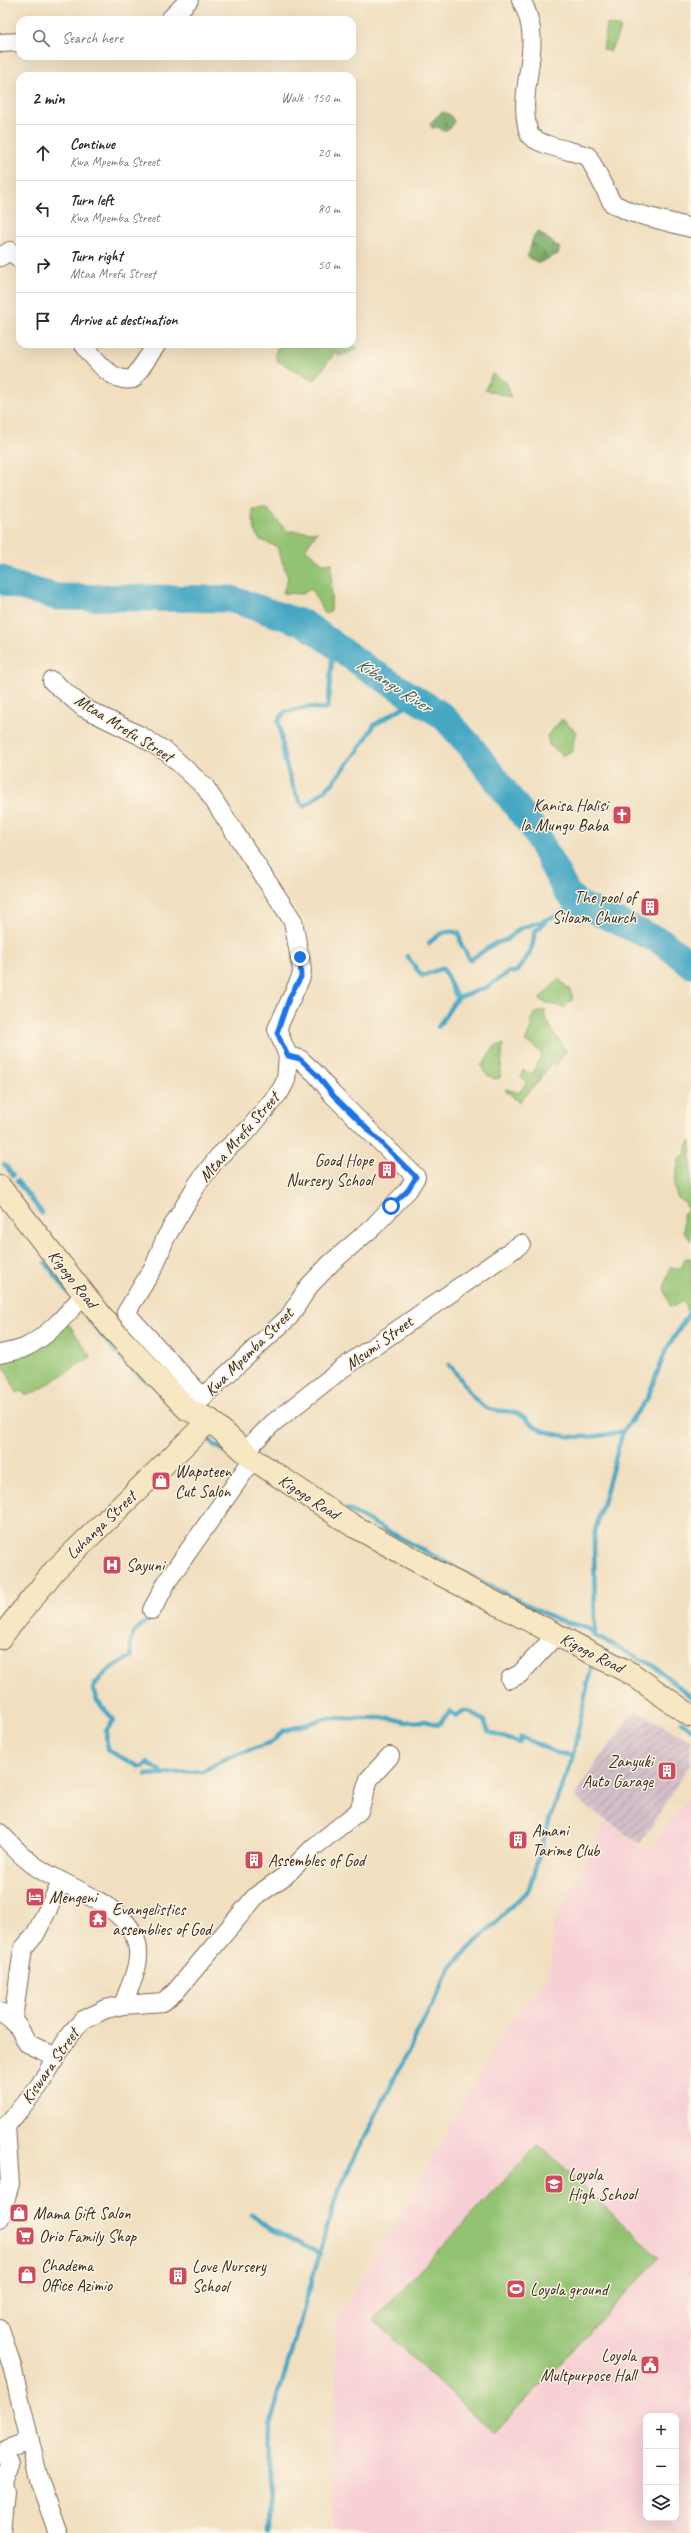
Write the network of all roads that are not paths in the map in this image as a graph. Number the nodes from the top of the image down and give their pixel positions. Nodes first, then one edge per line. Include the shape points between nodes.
1 (189, 0) edge
2 (521, 0) edge
3 (173, 16) edge
4 (16, 42) edge
5 (0, 43) edge
6 (691, 228) edge
7 (16, 256) edge
8 (0, 257) edge
9 (87, 348) edge
10 (155, 348) edge
11 (52, 681) dead end
12 (288, 1056) junction
13 (0, 1187) edge
14 (521, 1244) dead end
15 (85, 1293) junction
16 (126, 1313) junction
17 (111, 1328) junction
18 (0, 1354) edge
19 (195, 1403) junction
20 (210, 1420) junction
21 (248, 1455) junction
22 (152, 1610) dead end
23 (556, 1635) junction
24 (0, 1638) edge
25 (510, 1679) dead end
26 (690, 1714) edge
27 (390, 1756) dead end
28 (0, 1833) edge
29 (62, 1883) junction
30 (123, 2005) junction
31 (6, 2016) edge
32 (56, 2057) junction
33 (0, 2218) edge
34 (0, 2329) edge
35 (30, 2441) junction
36 (1, 2533) edge
37 (58, 2533) edge

1 - 3 street
2 - 6 street via 532,23 533,41 526,112 530,136 542,144 588,156 612,204 630,212
4 - 5 street
7 - 8 street via 10,251
9 - 10 street via 108,372 127,380 133,379
11 - 12 street, Mtaa Mrefu Street via 84,708 139,735 168,753 195,777 216,802 240,843 285,907 293,921 302,970 298,985 290,996 277,1029
12 - 16 street, Mtaa Mrefu Street via 286,1080 281,1090 250,1128 218,1157 198,1183 165,1239 155,1265
12 - 19 street, Kwa Mpemba Street via 300,1059 317,1075 333,1095 416,1177 408,1190 373,1227 309,1286 289,1317
13 - 15 main road, Kigogo Road
14 - 21 street, Msumi Street via 343,1368 273,1423
15 - 17 main road, Kigogo Road
15 - 18 street via 60,1323 34,1342
16 - 17 street, Mtaa Mrefu Street
16 - 19 street
17 - 19 main road, Kigogo Road
19 - 20 main road, Kigogo Road
20 - 21 main road, Kigogo Road
20 - 24 main road, Luhanga Street via 55,1570
21 - 22 street, Msumi Street via 168,1580
21 - 23 main road, Kigogo Road via 352,1525
23 - 25 street via 520,1674
23 - 26 main road, Kigogo Road via 632,1674
27 - 30 street, Kiswara Street via 369,1780 358,1811 314,1847 286,1876 256,1896 184,1983 163,2002
28 - 29 street via 30,1863
29 - 30 street via 116,1911 130,1924 135,1934 138,1956
29 - 31 street via 34,1935 23,1949
30 - 32 street, Kiswara Street via 101,2011 83,2020 70,2034
31 - 32 street via 20,2028 27,2043
32 - 33 street, Kiswara Street via 39,2086 6,2126 10,2184
34 - 35 street via 12,2366
35 - 36 street via 7,2449 5,2456 11,2464 3,2481 5,2492
35 - 37 street via 40,2483

